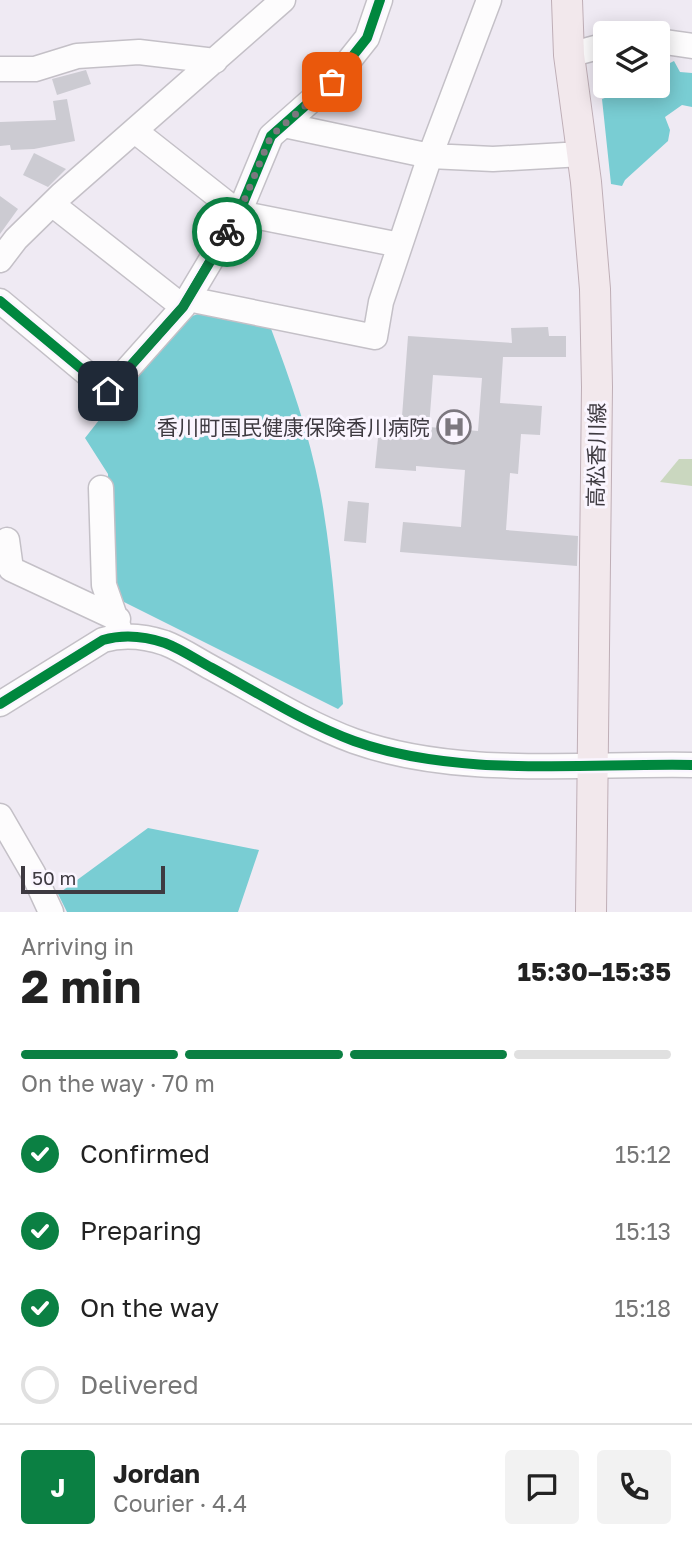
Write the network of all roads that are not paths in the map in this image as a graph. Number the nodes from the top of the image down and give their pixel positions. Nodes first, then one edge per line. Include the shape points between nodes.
1 (283, 0) edge
2 (380, 0) edge
3 (489, 0) edge
4 (567, 0) edge
5 (670, 43) edge
6 (692, 46) edge
7 (593, 49) edge
8 (569, 55) junction
9 (215, 61) junction
10 (0, 69) edge
11 (284, 125) junction
12 (135, 131) junction
13 (582, 154) junction
14 (430, 156) junction
15 (52, 204) junction
16 (239, 213) junction
17 (400, 245) junction
18 (2, 252) edge
19 (0, 301) edge
20 (185, 303) junction
21 (101, 488) dead end
22 (7, 540) dead end
23 (120, 627) junction
24 (0, 705) edge
25 (592, 764) junction
26 (692, 765) edge
27 (0, 816) edge
28 (51, 912) edge
29 (592, 912) edge

1 - 9 street
2 - 11 street via 360,47 332,82
3 - 14 street
4 - 8 main road, 高松香川線
5 - 6 street
7 - 8 street
8 - 13 main road, 高松香川線
9 - 10 street via 139,52 77,56 35,69
9 - 12 street
11 - 14 street
11 - 16 street via 271,136
12 - 15 street
12 - 16 street
13 - 14 street via 493,159
13 - 25 main road, 高松香川線 via 596,339
14 - 17 street
15 - 18 street
15 - 20 street
16 - 17 street
16 - 20 street
17 - 20 street via 375,337
19 - 20 street via 108,391
21 - 23 street via 104,584
22 - 23 street via 11,569
23 - 24 street
23 - 25 street via 166,643 296,714 385,751 442,761 546,767
25 - 26 street
25 - 29 main road, 高松香川線
27 - 28 street

